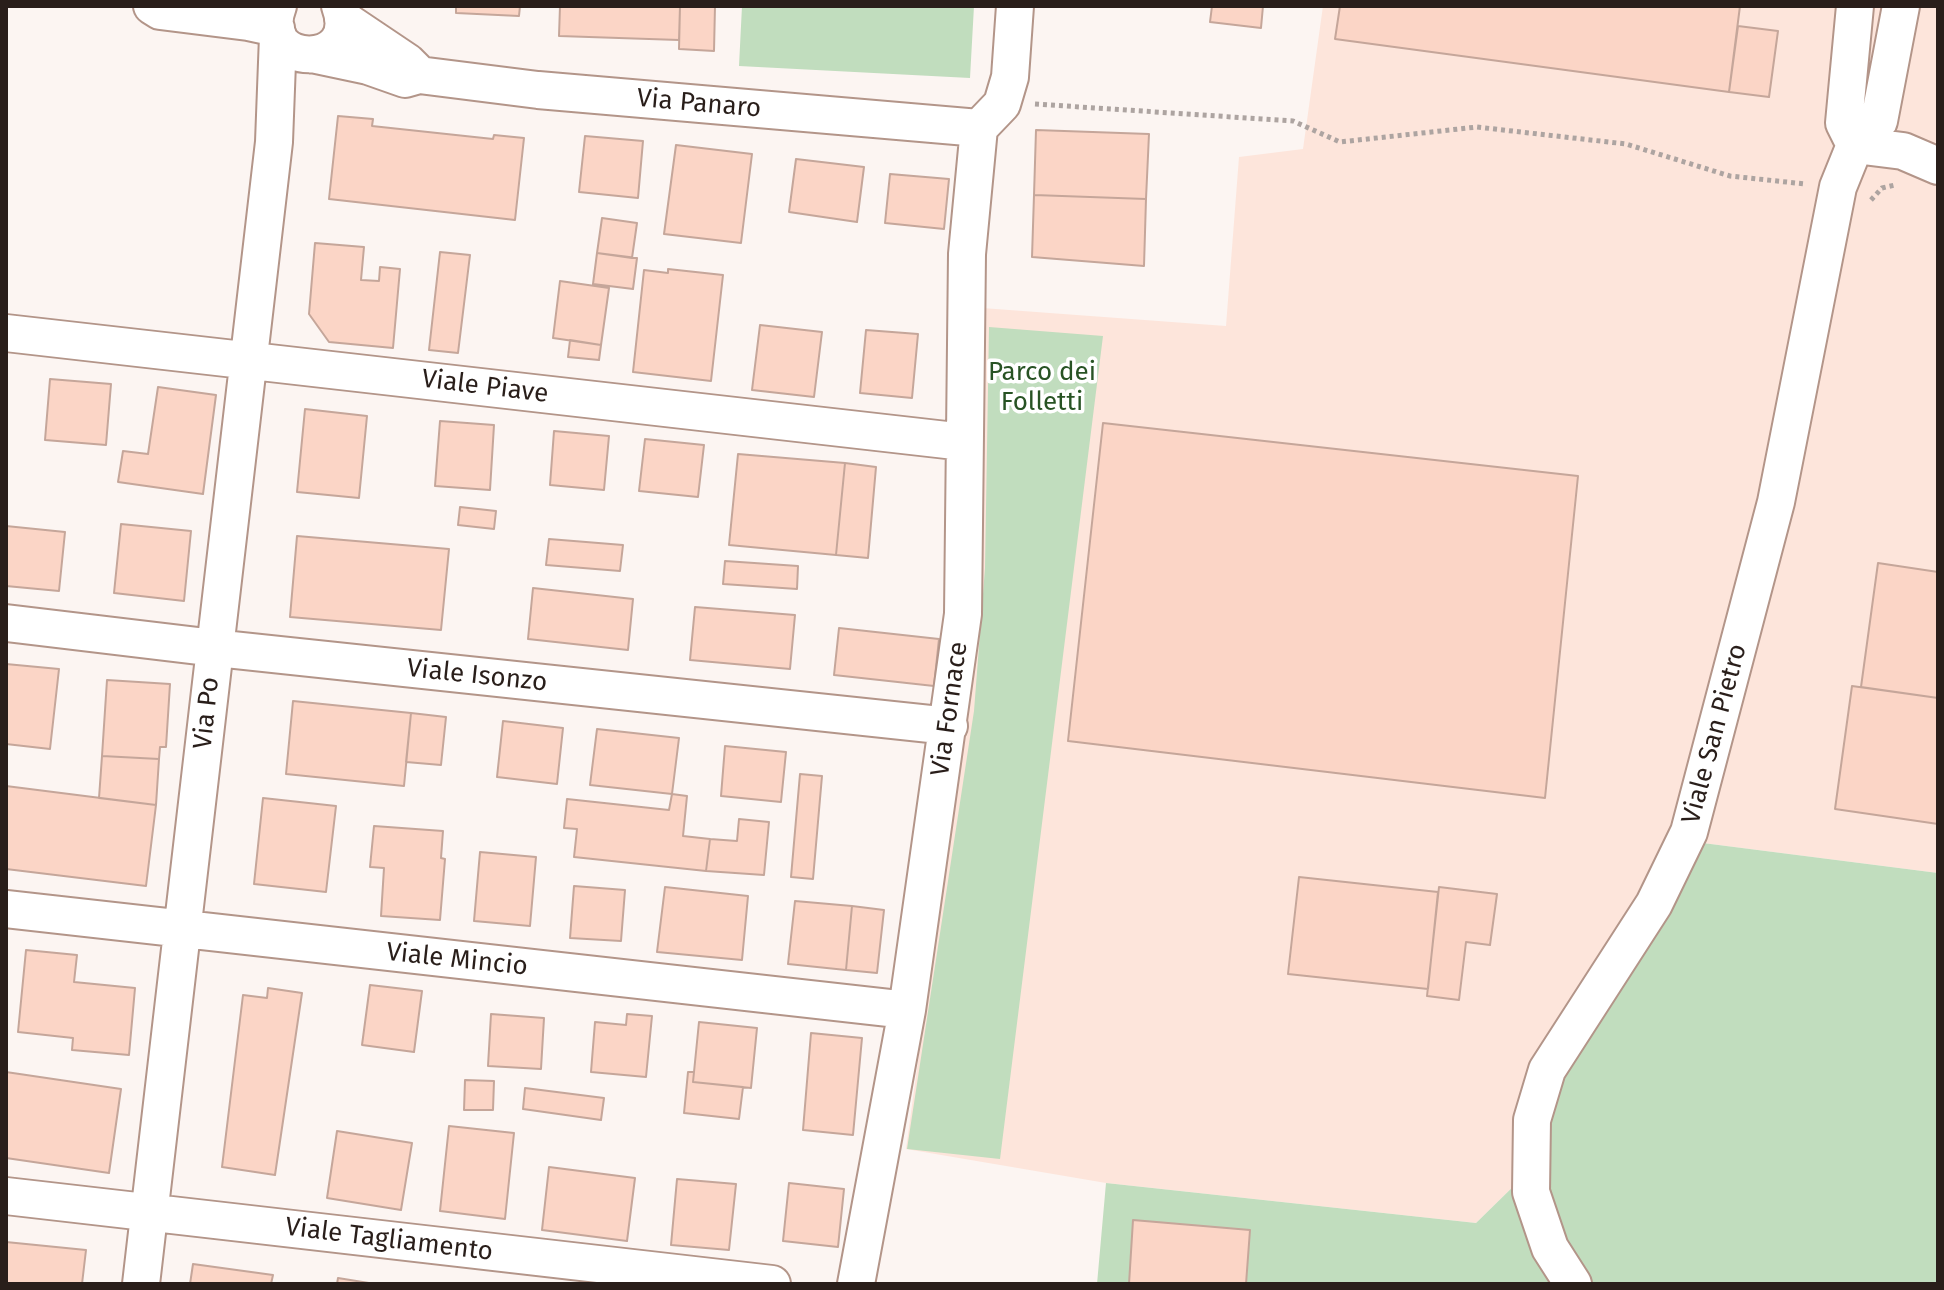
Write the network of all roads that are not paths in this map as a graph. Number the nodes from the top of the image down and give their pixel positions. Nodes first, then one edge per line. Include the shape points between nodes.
1 (152, 6) edge
2 (1015, 6) edge
3 (1855, 6) edge
4 (1901, 6) edge
5 (342, 12) edge
6 (290, 36) edge
7 (419, 75) junction
8 (991, 116) junction
9 (1855, 145) junction
10 (1938, 166) edge
11 (6, 333) edge
12 (248, 360) junction
13 (964, 442) junction
14 (6, 623) edge
15 (215, 648) junction
16 (949, 726) junction
17 (6, 909) edge
18 (184, 930) junction
19 (907, 1010) junction
20 (6, 1196) edge
21 (148, 1213) junction
22 (141, 1284) edge
23 (772, 1284) edge
24 (856, 1284) edge
25 (1573, 1284) edge

1 - 6 street, Via Panaro via 248,22
2 - 8 street, Via Fornace via 1010,77
3 - 9 street via 1844,123
4 - 9 street, Viale San Pietro via 1879,121
5 - 6 street via 343,28 334,46
5 - 7 street
6 - 7 street, Via Panaro via 405,79
6 - 12 street, Via Po
7 - 8 street, Via Panaro via 538,90
8 - 13 street, Via Fornace via 967,254
9 - 10 street via 1903,151
9 - 25 street, Viale San Pietro via 1853,194 1689,832 1654,904 1547,1070 1532,1120 1531,1192 1550,1248
11 - 12 street, Viale Piave
12 - 13 street, Viale Piave
12 - 15 street, Via Po
13 - 16 street, Via Fornace via 963,614
14 - 15 street, Viale Isonzo
15 - 16 street, Viale Isonzo
15 - 18 street, Via Po
16 - 19 street, Via Fornace
17 - 18 street, Viale Mincio
18 - 19 street, Viale Mincio
18 - 21 street, Via Po
19 - 24 street, Via Fornace
20 - 21 street, Viale Tagliamento
21 - 22 street, Via Po
21 - 23 street, Viale Tagliamento

